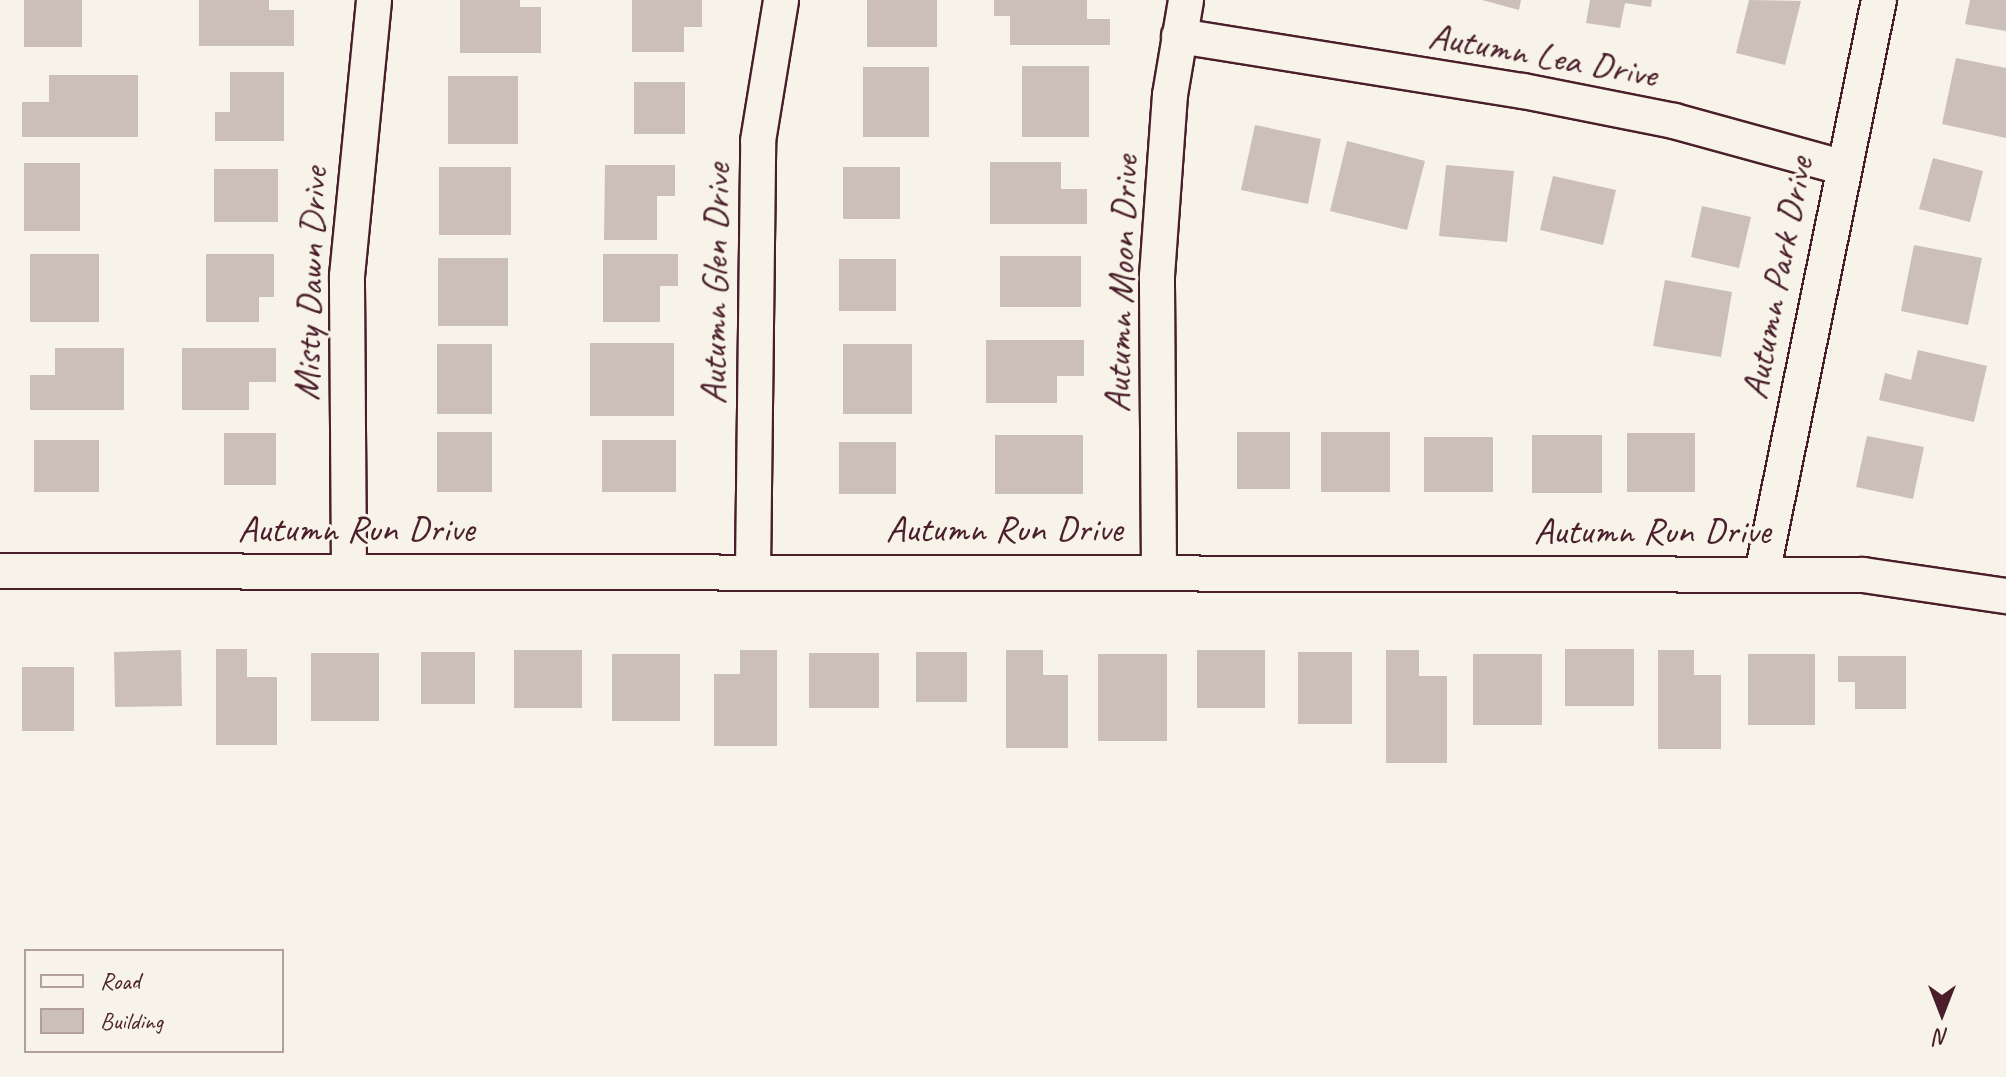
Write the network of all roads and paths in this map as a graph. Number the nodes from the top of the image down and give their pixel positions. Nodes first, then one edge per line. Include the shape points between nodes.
1 (374, 0) edge
2 (781, 0) edge
3 (1186, 0) edge
4 (1879, 0) edge
5 (1179, 36) junction
6 (1841, 167) junction
7 (0, 571) edge
8 (349, 571) junction
9 (753, 571) junction
10 (1159, 571) junction
11 (1762, 574) junction
12 (2006, 596) edge

1 - 8 street, Misty Dawn Drive via 347,276
2 - 9 street, Autumn Glen Drive via 758,141
3 - 5 street, Autumn Moon Drive
4 - 6 street, Autumn Park Drive
5 - 6 street, Autumn Lea Drive via 1523,91 1674,121
5 - 10 street, Autumn Moon Drive via 1157,276
6 - 11 street, Autumn Park Drive
7 - 8 street, Autumn Run Drive
8 - 9 street, Autumn Run Drive
9 - 10 street, Autumn Run Drive
10 - 11 street, Autumn Run Drive
11 - 12 street, Autumn Run Drive via 1863,575

